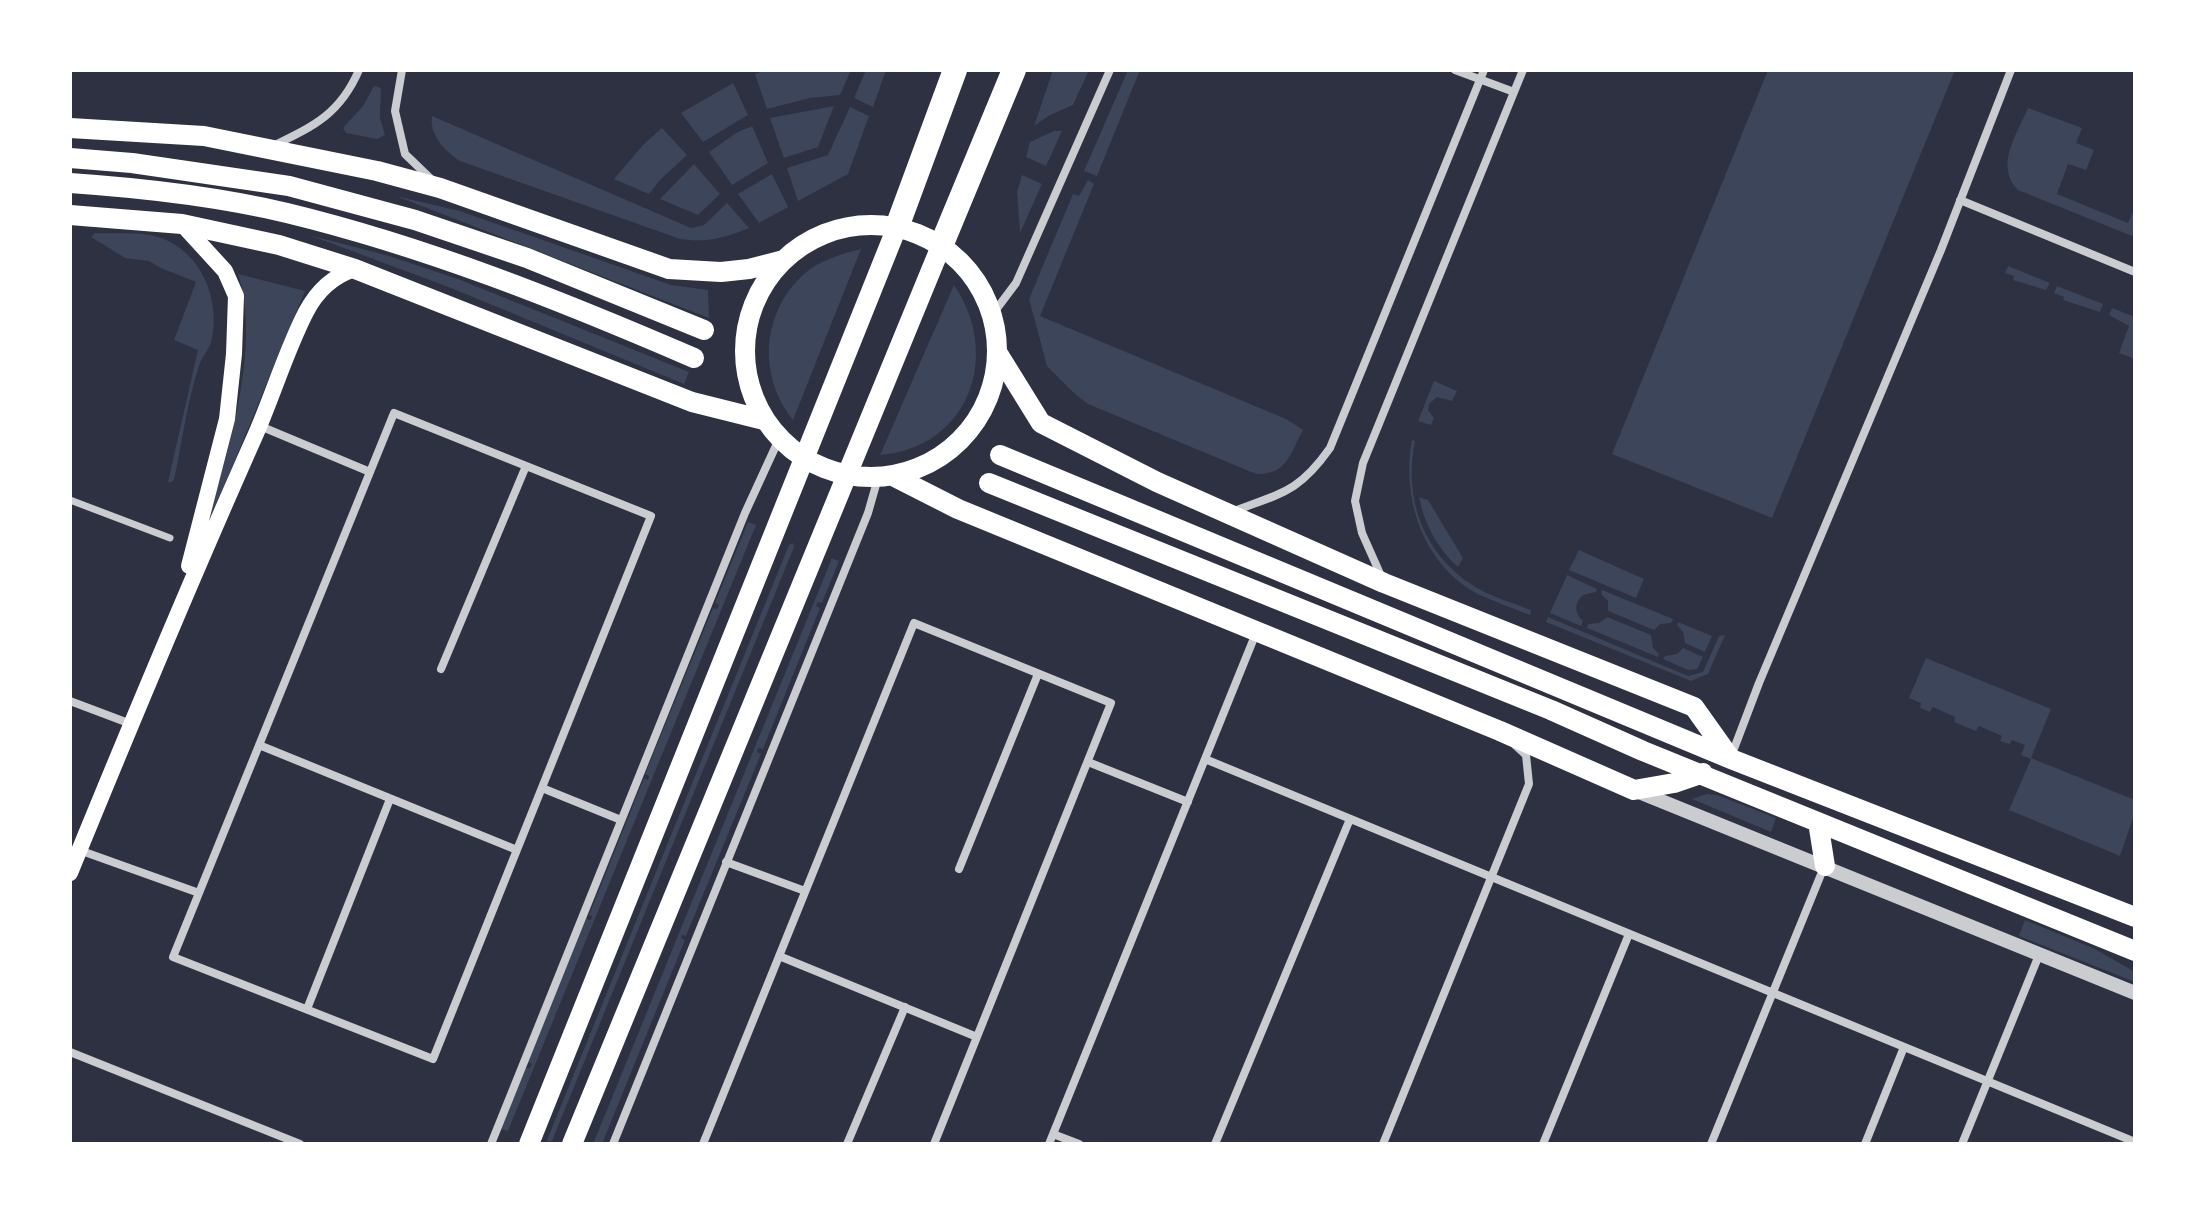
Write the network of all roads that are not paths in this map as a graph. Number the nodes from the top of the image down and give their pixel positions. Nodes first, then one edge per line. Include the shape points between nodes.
1 (359, 70) edge
2 (402, 70) edge
3 (955, 70) edge
4 (1014, 70) edge
5 (1110, 70) edge
6 (1455, 70) edge
7 (1484, 70) edge
8 (1523, 70) edge
9 (2011, 70) edge
10 (1480, 80) junction
11 (1514, 92) junction
12 (70, 128) edge
13 (267, 149) junction
14 (70, 158) edge
15 (70, 183) edge
16 (440, 188) junction
17 (1960, 200) junction
18 (70, 215) edge
19 (182, 224) junction
20 (897, 227) junction
21 (941, 246) junction
22 (784, 260) junction
23 (355, 269) junction
24 (2135, 272) edge
25 (992, 315) junction
26 (704, 330) dead end
27 (997, 352) junction
28 (694, 358) dead end
29 (764, 420) junction
30 (260, 426) junction
31 (779, 439) junction
32 (1000, 455) dead end
33 (804, 459) junction
34 (526, 466) junction
35 (370, 472) junction
36 (846, 476) junction
37 (886, 477) junction
38 (989, 483) dead end
39 (70, 500) edge
40 (1227, 514) junction
41 (170, 538) dead end
42 (1384, 583) junction
43 (179, 607) junction
44 (1256, 633) junction
45 (441, 669) dead end
46 (1038, 674) junction
47 (70, 701) edge
48 (131, 724) junction
49 (1500, 731) junction
50 (259, 745) junction
51 (1205, 759) junction
52 (1731, 759) junction
53 (1088, 762) junction
54 (1700, 775) junction
55 (542, 788) junction
56 (1634, 790) junction
57 (390, 799) junction
58 (1188, 802) junction
59 (1350, 819) junction
60 (621, 820) junction
61 (1818, 822) junction
62 (79, 850) junction
63 (517, 850) junction
64 (726, 862) junction
65 (1825, 866) junction
66 (959, 869) dead end
67 (70, 873) edge
68 (1492, 877) junction
69 (805, 891) junction
70 (199, 893) junction
71 (2135, 917) edge
72 (1629, 934) junction
73 (2135, 951) edge
74 (2039, 955) junction
75 (779, 956) junction
76 (1772, 993) junction
77 (2135, 993) edge
78 (905, 1007) junction
79 (307, 1009) junction
80 (977, 1037) junction
81 (1904, 1047) junction
82 (70, 1052) edge
83 (1987, 1082) junction
84 (1053, 1134) junction
85 (2135, 1142) edge
86 (300, 1144) edge
87 (491, 1144) edge
88 (529, 1144) edge
89 (572, 1144) edge
90 (613, 1144) edge
91 (703, 1144) edge
92 (847, 1144) edge
93 (934, 1144) edge
94 (1049, 1144) edge
95 (1079, 1144) edge
96 (1215, 1144) edge
97 (1383, 1144) edge
98 (1543, 1144) edge
99 (1711, 1144) edge
100 (1865, 1144) edge
101 (1962, 1144) edge

1 - 13 street via 325,119
2 - 16 street via 395,111 405,154
3 - 20 highway
4 - 21 highway
5 - 25 street via 1016,283
6 - 10 street
7 - 10 street
8 - 11 street
9 - 17 street
10 - 11 street
10 - 40 street via 1330,448 1305,480 1285,493
11 - 42 street via 1363,463 1355,501 1362,533
12 - 13 main road via 204,136
13 - 16 main road
14 - 26 main road via 289,186 373,208 527,258
15 - 28 main road via 209,198 398,243
16 - 22 main road via 669,269 721,272
17 - 24 street
17 - 52 street
18 - 19 main road
19 - 23 main road via 279,245
19 - 43 main road via 225,271 236,296 227,419
20 - 21 main road
20 - 22 main road via 847,227 812,240
20 - 33 main road
21 - 25 main road via 976,280
21 - 36 main road
22 - 29 main road via 753,306 745,339 746,373
23 - 29 main road via 692,402
23 - 30 main road via 321,289 306,311
25 - 27 main road
27 - 37 main road via 990,394 963,438 928,464
27 - 40 main road via 1041,423
29 - 31 main road
30 - 35 street
30 - 43 main road
31 - 33 main road
31 - 60 street
32 - 52 main road
33 - 36 main road
33 - 88 main road
34 - 35 street via 394,413
34 - 45 street
34 - 55 street via 651,516
35 - 50 street
36 - 37 main road
36 - 89 main road
37 - 44 main road
37 - 64 street
38 - 54 main road
39 - 41 street
40 - 42 main road
42 - 52 main road via 1694,707
43 - 48 main road
44 - 49 main road
44 - 51 street
46 - 53 street via 1111,703
46 - 66 street
46 - 69 street via 914,623
47 - 48 street
48 - 62 main road
49 - 56 main road
49 - 68 street via 1526,755 1529,784
50 - 57 street
50 - 70 street
51 - 58 street
51 - 59 street
52 - 54 main road
52 - 71 main road
53 - 58 street
53 - 80 street
54 - 56 main road
54 - 61 main road
55 - 60 street
55 - 63 street
56 - 65 street
57 - 63 street
57 - 79 street
58 - 84 street
59 - 68 street
59 - 96 street
60 - 87 street
61 - 65 main road
61 - 73 main road
62 - 67 main road
62 - 70 street
63 - 79 street via 433,1059
64 - 69 street
64 - 90 street
65 - 74 street
65 - 76 street
68 - 72 street
68 - 97 street
69 - 75 street
70 - 79 street via 173,957
72 - 76 street
72 - 98 street
74 - 77 street
74 - 83 street
75 - 78 street
75 - 91 street
76 - 81 street
76 - 99 street
78 - 80 street
78 - 92 street
80 - 93 street
81 - 83 street
81 - 100 street
82 - 86 street
83 - 85 street
83 - 101 street
84 - 94 street
84 - 95 street

